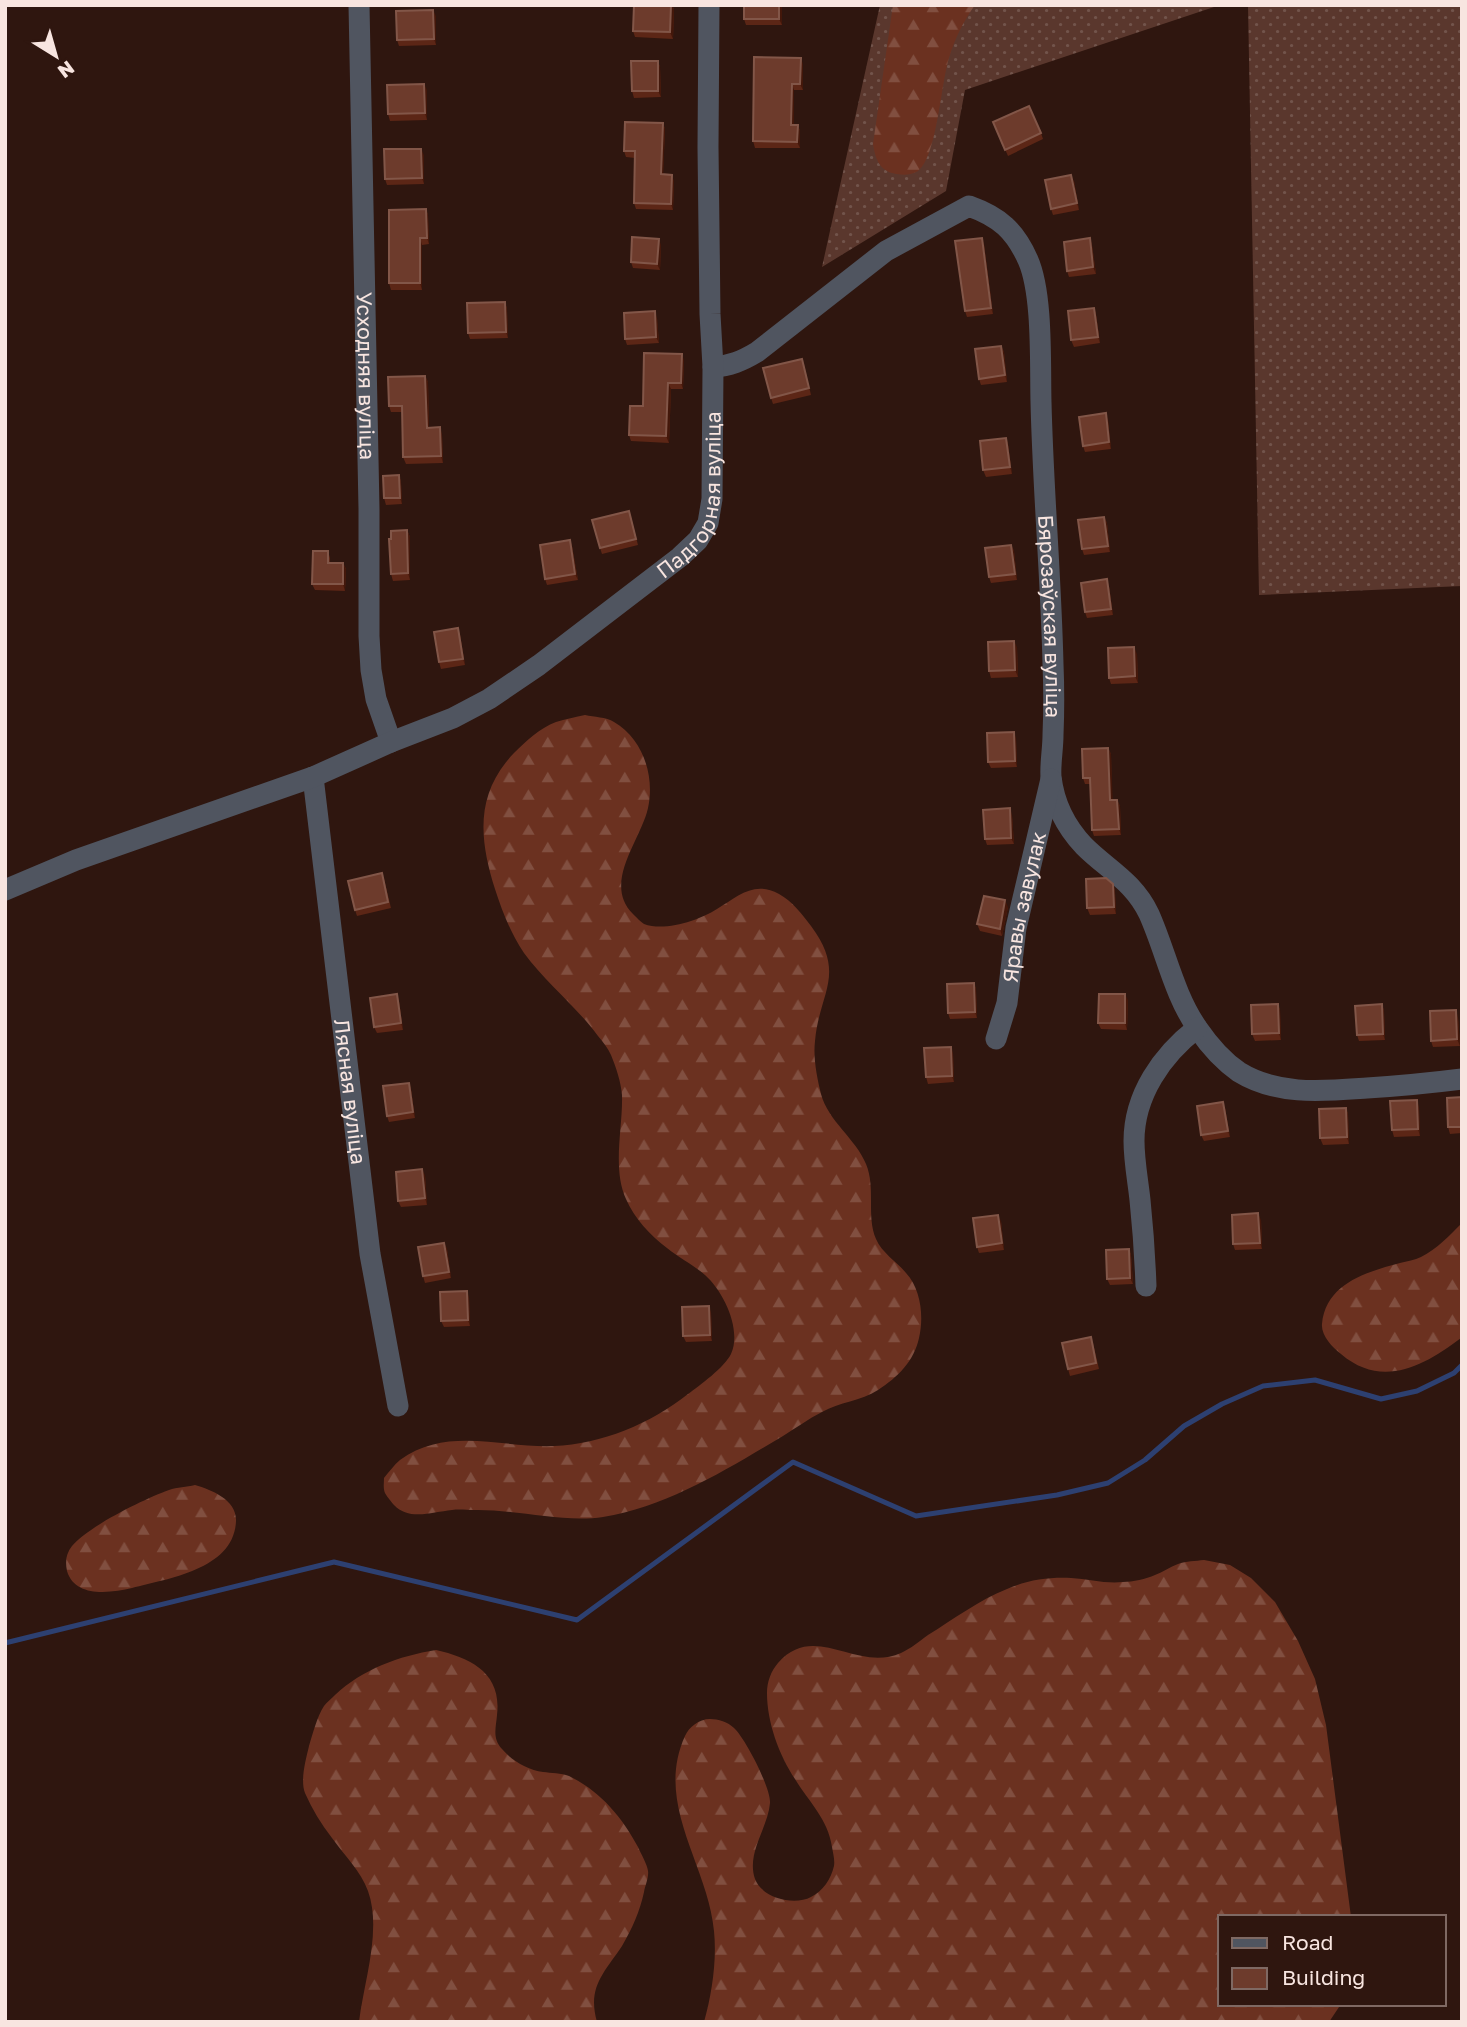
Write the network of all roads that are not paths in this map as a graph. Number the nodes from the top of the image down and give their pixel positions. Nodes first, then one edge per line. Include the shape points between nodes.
1 (359, 5) edge
2 (709, 5) edge
3 (713, 367) junction
4 (391, 742) junction
5 (313, 777) junction
6 (1051, 777) junction
7 (5, 890) edge
8 (1197, 1028) junction
9 (996, 1039) dead end
10 (1462, 1079) edge
11 (1146, 1286) dead end
12 (398, 1406) dead end

1 - 4 street, Усходняя вуліца via 369,636 376,699
2 - 3 street, Падгорная вуліца
3 - 4 street, Падгорная вуліца via 712,499 708,523 698,540 489,699
3 - 6 street, Бярозаўская вуліца via 727,366 757,352 886,251 969,206 1006,225 1030,263 1038,319 1055,705
4 - 5 street, Падгорная вуліца
5 - 7 street, Падгорная вуліца via 76,860
5 - 12 street, Лясная вуліца via 370,1254
6 - 8 street, Бярозаўская вуліца via 1071,831 1128,884 1149,913 1180,997
6 - 9 street, Яравы завулак
8 - 10 street, Бярозаўская вуліца via 1241,1073 1286,1089 1335,1091
8 - 11 street via 1163,1061 1135,1123

